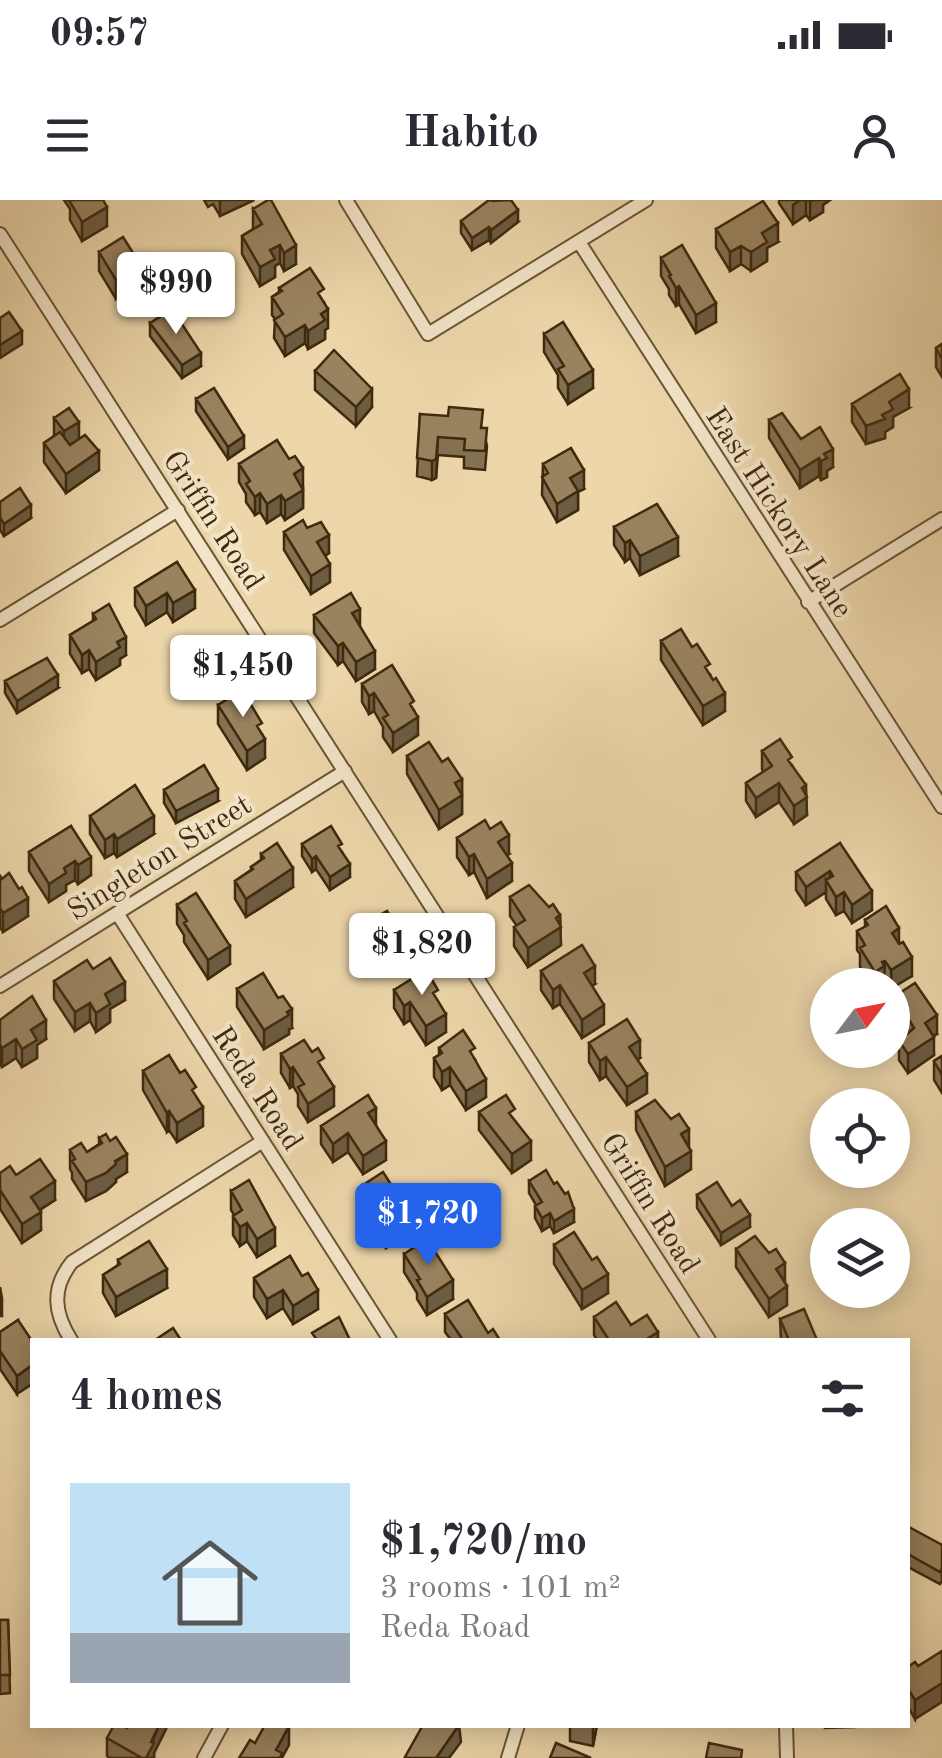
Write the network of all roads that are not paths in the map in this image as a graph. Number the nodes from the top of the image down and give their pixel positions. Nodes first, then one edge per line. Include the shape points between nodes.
1 (346, 200) edge
2 (646, 200) edge
3 (2, 241) edge
4 (579, 242) junction
5 (178, 510) junction
6 (942, 519) edge
7 (808, 602) junction
8 (0, 620) edge
9 (345, 771) junction
10 (942, 807) edge
11 (118, 913) junction
12 (0, 986) edge
13 (262, 1141) junction
14 (71, 1338) edge
15 (389, 1338) edge
16 (708, 1338) edge
17 (220, 1728) edge
18 (517, 1728) edge
19 (786, 1728) edge
20 (204, 1758) edge
21 (508, 1758) edge
22 (787, 1758) edge

1 - 4 street via 428,334
2 - 4 street
3 - 5 street, Griffin Road
4 - 7 street, East Hickory Lane
5 - 8 street
5 - 9 street, Griffin Road
6 - 7 street
7 - 10 street, East Hickory Lane
9 - 11 street, Singleton Street
9 - 16 street, Griffin Road
11 - 12 street, Singleton Street
11 - 13 street, Reda Road
13 - 14 street via 72,1262 59,1282 56,1306
13 - 15 street, Reda Road
17 - 20 street
18 - 21 street
19 - 22 street

